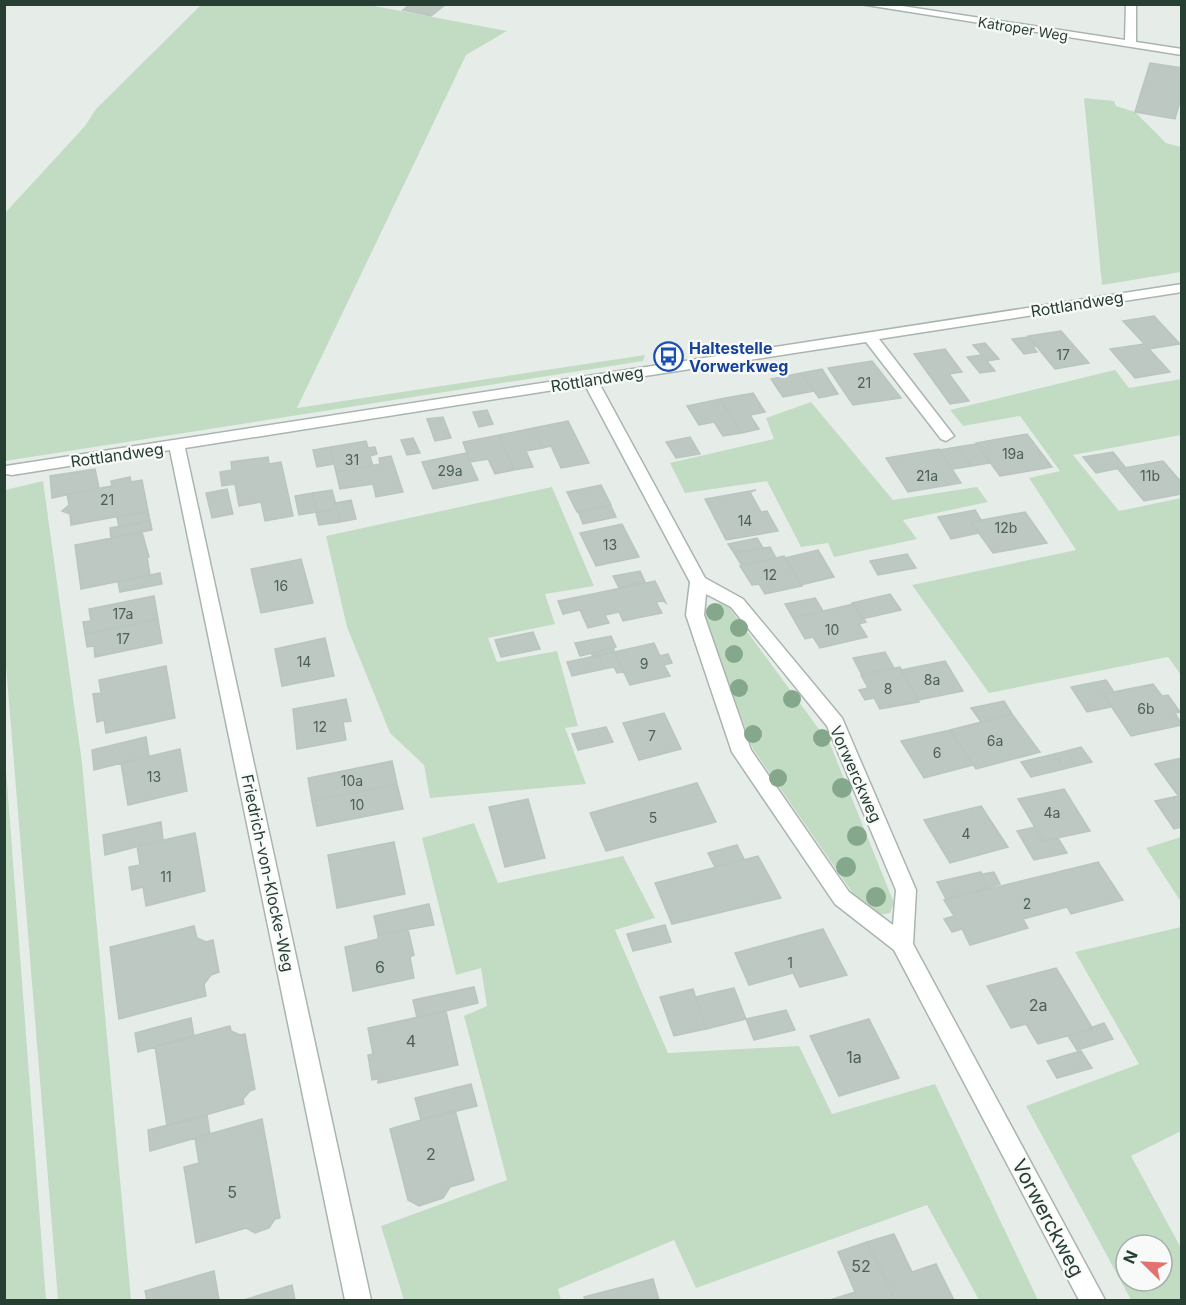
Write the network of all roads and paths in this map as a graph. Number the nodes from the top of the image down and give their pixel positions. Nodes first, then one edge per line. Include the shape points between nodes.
1 (865, 4) edge
2 (1131, 4) edge
3 (1130, 44) junction
4 (1182, 52) edge
5 (1182, 288) edge
6 (870, 337) junction
7 (590, 381) junction
8 (946, 436) dead end
9 (177, 446) junction
10 (12, 470) dead end
11 (699, 582) junction
12 (902, 944) junction
13 (358, 1300) edge
14 (1092, 1300) edge

1 - 3 street, Katroper Weg
2 - 3 street
3 - 4 street, Katroper Weg
5 - 6 street, Rottlandweg
6 - 7 street, Rottlandweg
6 - 8 street
7 - 9 street, Rottlandweg
7 - 11 street
9 - 10 street, Rottlandweg
9 - 13 street, Friedrich-von-Klocke-Weg
11 - 12 street, Vorwerckweg via 695,615 742,752 842,898
11 - 12 street, Vorwerckweg via 737,603 836,723 906,890
12 - 14 street, Vorwerckweg

